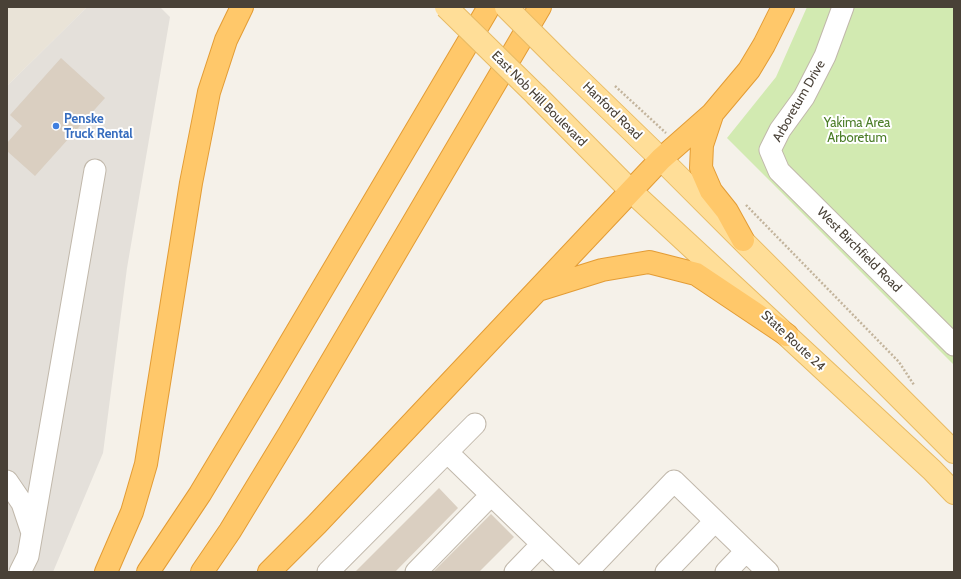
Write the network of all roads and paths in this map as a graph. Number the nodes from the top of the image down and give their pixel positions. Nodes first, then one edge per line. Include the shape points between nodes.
1 (242, 7) edge
2 (446, 7) edge
3 (489, 7) edge
4 (506, 7) edge
5 (540, 7) edge
6 (783, 7) edge
7 (843, 7) edge
8 (611, 83) dead end
9 (712, 114) junction
10 (678, 144) junction
11 (770, 150) joint
12 (662, 159) junction
13 (95, 170) dead end
14 (631, 191) junction
15 (742, 200) dead end
16 (743, 240) junction
17 (535, 291) junction
18 (786, 336) junction
19 (954, 345) edge
20 (917, 388) dead end
21 (475, 424) dead end
22 (447, 452) junction
23 (954, 452) edge
24 (7, 481) edge
25 (954, 493) edge
26 (491, 495) junction
27 (716, 521) junction
28 (32, 533) junction
29 (542, 544) junction
30 (746, 551) junction
31 (20, 572) edge
32 (106, 572) edge
33 (148, 572) edge
34 (202, 572) edge
35 (268, 572) edge
36 (328, 572) edge
37 (416, 572) edge
38 (515, 572) edge
39 (571, 572) edge
40 (587, 572) edge
41 (666, 572) edge
42 (726, 572) edge
43 (768, 572) edge

1 - 32 highway via 226,40 209,92 191,183 146,464 132,512
2 - 14 main road, East Nob Hill Boulevard, bridge
3 - 33 highway via 200,494
4 - 12 main road, Hanford Road, bridge
5 - 34 highway via 289,434
6 - 9 highway via 749,70
7 - 11 street, Arboretum Drive via 825,56 804,97 780,130
8 - 10 path
9 - 10 highway
9 - 16 highway via 702,144 702,168 711,191 727,211
10 - 12 highway
11 - 19 street, West Birchfield Road via 779,171
12 - 14 highway
12 - 16 main road
13 - 28 street
14 - 17 highway
14 - 18 main road, State Route 24
15 - 20 path via 900,362
16 - 23 main road
17 - 18 highway via 602,270 648,262 696,274
17 - 35 highway via 317,524
18 - 25 main road, State Route 24
21 - 22 street
22 - 26 street
22 - 36 street
24 - 28 street via 22,503
26 - 29 street
26 - 37 street
27 - 30 street
27 - 40 street via 674,481
27 - 41 street
28 - 31 street via 28,556
29 - 38 street
29 - 39 street
30 - 42 street
30 - 43 street

